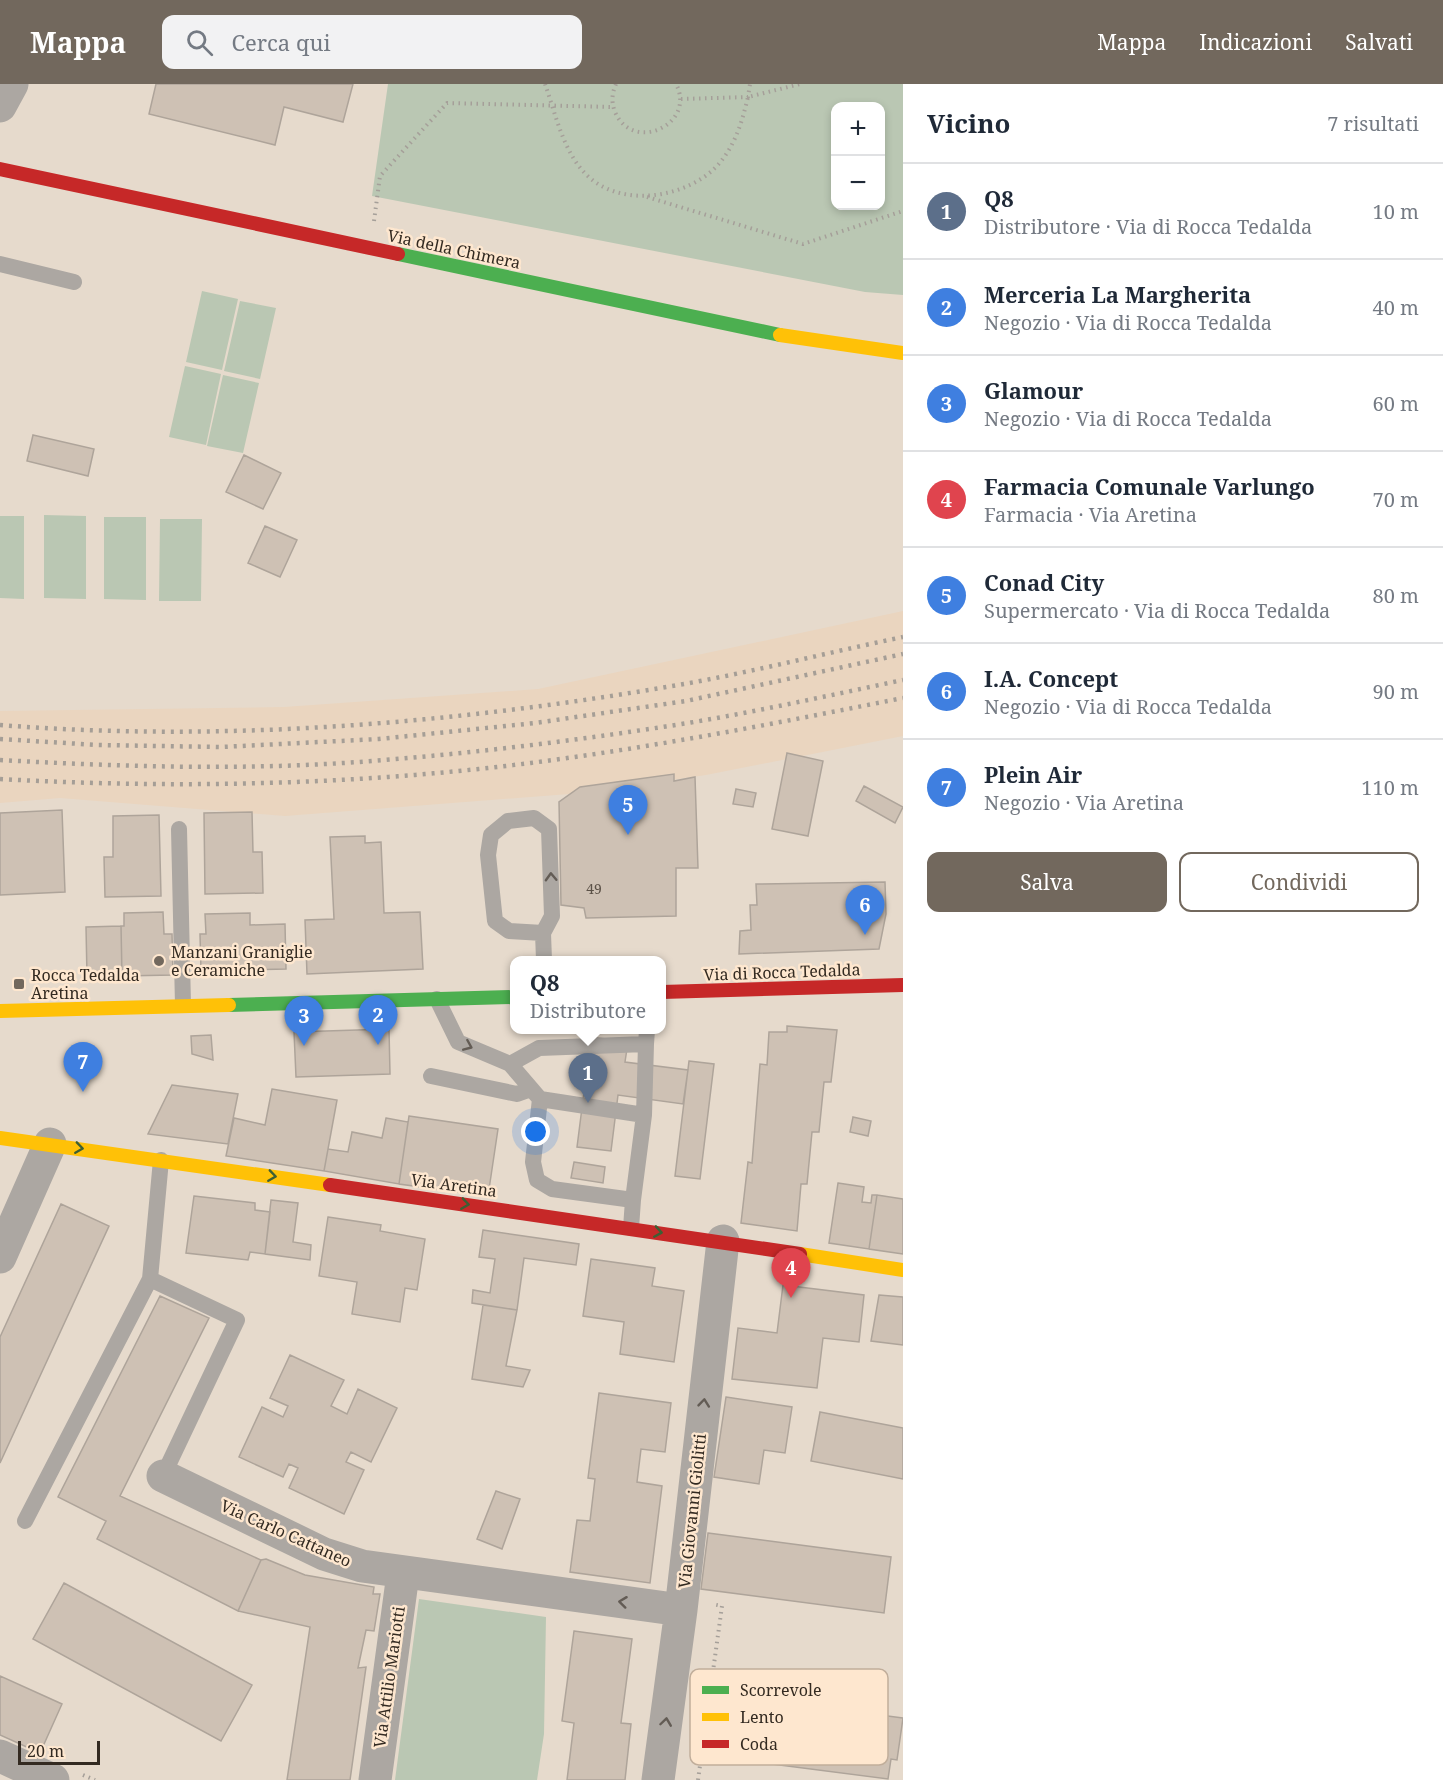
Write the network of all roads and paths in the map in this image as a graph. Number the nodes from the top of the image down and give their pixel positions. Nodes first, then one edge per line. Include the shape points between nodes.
1 (12, 84) edge
2 (545, 84) edge
3 (616, 84) edge
4 (676, 84) edge
5 (750, 84) edge
6 (800, 84) edge
7 (748, 97) junction
8 (681, 99) junction
9 (0, 106) edge
10 (553, 106) junction
11 (614, 107) junction
12 (0, 169) edge
13 (643, 196) junction
14 (903, 211) edge
15 (371, 248) junction
16 (0, 264) edge
17 (74, 282) dead end
18 (903, 352) edge
19 (178, 829) dead end
20 (543, 933) junction
21 (544, 956) edge
22 (903, 985) edge
23 (666, 992) edge
24 (510, 997) edge
25 (437, 999) junction
26 (183, 1005) junction
27 (0, 1011) edge
28 (647, 1037) edge
29 (510, 1064) junction
30 (431, 1076) dead end
31 (535, 1094) junction
32 (644, 1115) junction
33 (0, 1138) edge
34 (50, 1144) junction
35 (161, 1160) junction
36 (633, 1200) junction
37 (631, 1228) junction
38 (723, 1241) junction
39 (0, 1257) edge
40 (903, 1270) edge
41 (150, 1280) junction
42 (163, 1476) joint
43 (24, 1521) dead end
44 (403, 1574) junction
45 (681, 1610) junction
46 (0, 1756) edge
47 (53, 1780) edge
48 (375, 1780) edge
49 (658, 1780) edge

1 - 9 street
2 - 10 path
3 - 11 path
4 - 8 path
5 - 7 path
6 - 7 path
7 - 8 path
7 - 13 path via 732,146 716,166 697,182 670,193
8 - 11 path via 674,119 656,132 645,134 625,126
10 - 11 path
10 - 13 path via 570,153 591,178 616,191
10 - 15 path via 447,103 380,176
12 - 15 street, Via della Chimera
13 - 14 path via 803,244
15 - 18 street, Via della Chimera via 772,334
16 - 17 lane
19 - 26 lane
20 -> 20 lane via 552,916 549,829 534,818 508,821 491,836 488,855 495,921 509,931
20 - 21 lane
22 - 23 street, Via di Rocca Tedalda
24 - 25 street
25 - 26 street
25 -> 29 lane via 458,1042
26 - 27 street
28 - 29 lane via 539,1048
28 - 32 lane
29 - 31 lane
30 - 31 lane via 517,1094
31 - 32 lane
31 - 36 lane via 533,1162 537,1180 552,1189
32 - 36 lane
33 - 34 street, Via Aretina
34 -> 35 street, Via Aretina
34 - 39 street
35 -> 37 street, Via Aretina
35 - 41 lane
36 - 37 lane
37 -> 38 street, Via Aretina
38 - 40 street, Via Aretina
45 -> 38 street, Via Giovanni Giolitti
41 - 42 lane, Via Carlo Cattaneo via 237,1320
41 - 43 lane
42 - 44 street, Via Carlo Cattaneo via 324,1554
45 -> 44 street, Via Carlo Cattaneo
44 - 48 street, Via Attilio Mariotti
49 -> 45 street, Via Giovanni Giolitti
46 - 47 street

